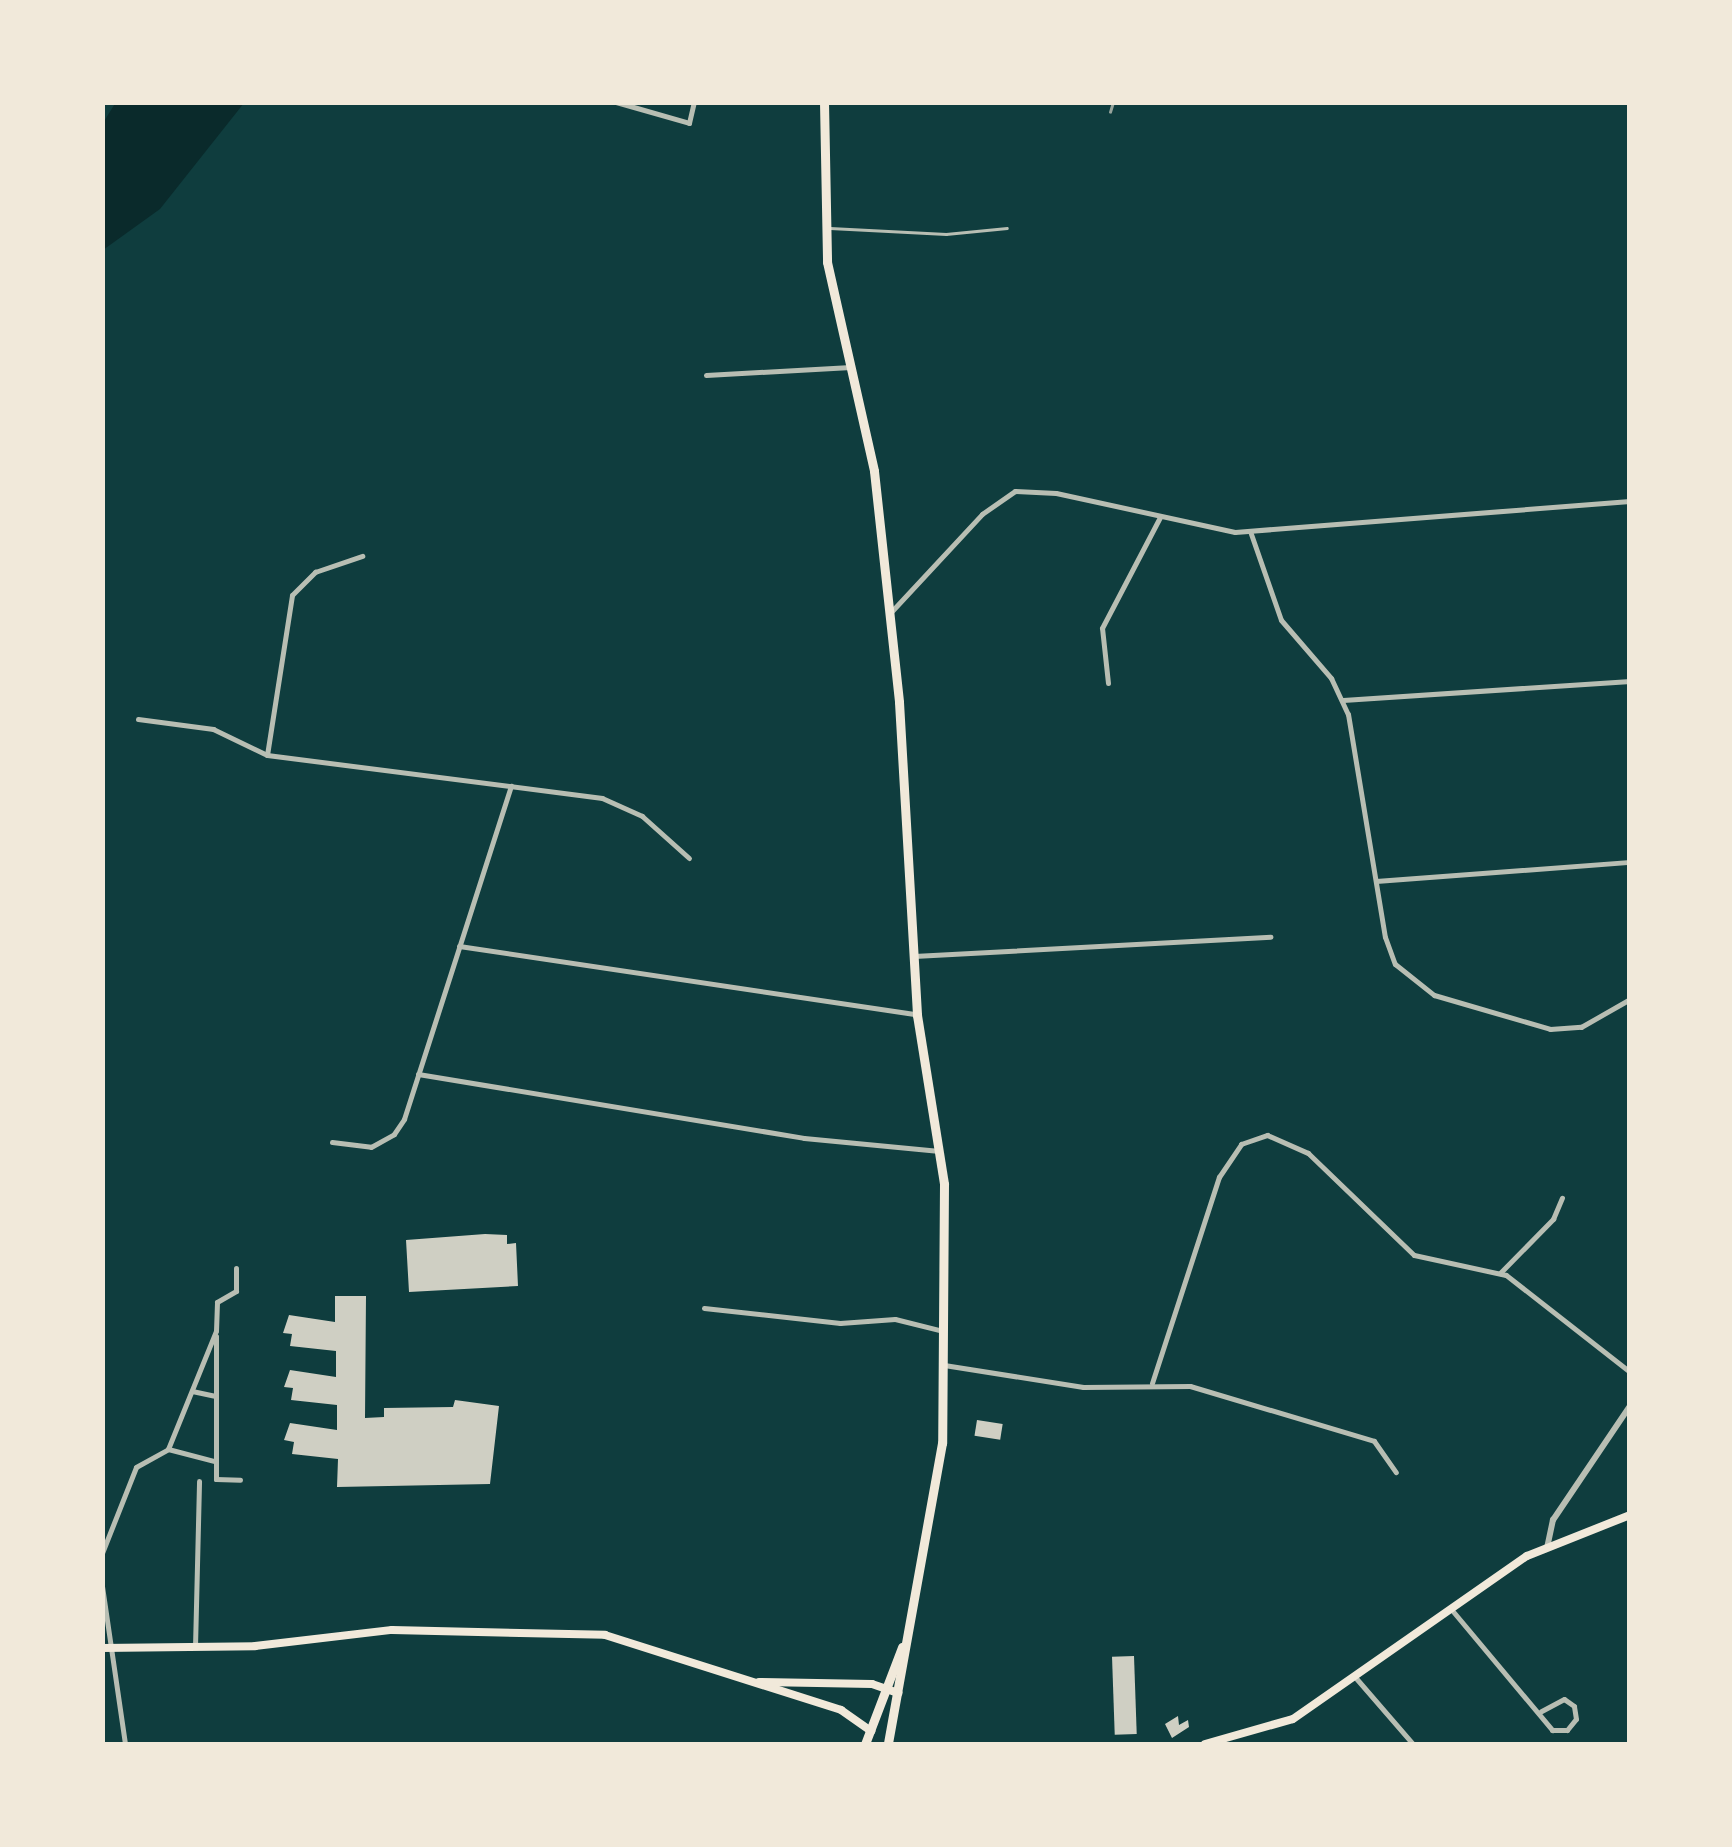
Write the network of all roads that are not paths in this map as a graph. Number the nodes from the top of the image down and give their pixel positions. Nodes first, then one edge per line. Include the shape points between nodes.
1 (616, 102) edge
2 (694, 102) edge
3 (824, 102) edge
4 (823, 228) junction
5 (1007, 228) dead end
6 (851, 367) junction
7 (706, 375) dead end
8 (1630, 501) edge
9 (1160, 516) junction
10 (1250, 532) junction
11 (362, 556) dead end
12 (889, 614) junction
13 (1630, 681) edge
14 (1108, 683) dead end
15 (1342, 700) junction
16 (138, 719) dead end
17 (267, 754) junction
18 (510, 786) junction
19 (689, 858) dead end
20 (1630, 862) edge
21 (1376, 881) junction
22 (1270, 937) dead end
23 (459, 946) junction
24 (913, 956) junction
25 (1630, 999) edge
26 (917, 1015) junction
27 (418, 1074) junction
28 (332, 1142) dead end
29 (940, 1152) junction
30 (1562, 1198) dead end
31 (236, 1268) dead end
32 (1500, 1272) junction
33 (704, 1308) dead end
34 (216, 1331) junction
35 (944, 1331) junction
36 (944, 1365) junction
37 (1630, 1372) edge
38 (1152, 1382) junction
39 (192, 1392) junction
40 (215, 1396) junction
41 (1630, 1406) edge
42 (168, 1449) junction
43 (214, 1462) junction
44 (1396, 1472) dead end
45 (240, 1480) dead end
46 (198, 1481) dead end
47 (1630, 1515) edge
48 (1547, 1548) junction
49 (102, 1553) edge
50 (102, 1586) edge
51 (1450, 1607) junction
52 (910, 1626) junction
53 (195, 1647) junction
54 (107, 1648) edge
55 (1354, 1676) junction
56 (745, 1681) junction
57 (888, 1685) junction
58 (898, 1693) junction
59 (1541, 1711) junction
60 (872, 1731) junction
61 (125, 1744) edge
62 (865, 1744) edge
63 (888, 1744) edge
64 (1205, 1744) edge
65 (1412, 1744) edge

1 - 2 street via 689,124
3 - 4 main road
4 - 5 lane via 946,234
4 - 6 main road
6 - 7 street
6 - 12 main road via 869,444
8 - 10 street
9 - 10 street
9 - 12 street via 1015,491 982,514
9 - 14 street via 1102,628
10 - 15 street via 1281,620
11 - 17 street via 316,572 292,595
12 - 24 main road
13 - 15 street
15 - 21 street
16 - 17 street via 213,729
17 - 18 street
18 - 19 street via 620,803
18 - 23 street
20 - 21 street
21 - 25 street via 1390,952 1420,989 1568,1030
22 - 24 street via 1182,936
23 - 26 street
23 - 27 street
24 - 26 main road
26 - 29 main road
27 - 28 street via 394,1134 370,1147
27 - 29 street via 787,1135
29 - 35 main road
30 - 32 street via 1552,1219
31 - 34 street via 236,1290 217,1302
32 - 37 street
32 - 38 street via 1418,1257 1308,1153 1278,1137 1250,1139 1219,1176
33 - 35 street via 840,1323 896,1318
34 - 39 street
34 - 40 street
35 - 36 main road
36 - 38 street via 1083,1387
36 - 52 main road via 942,1442
38 - 44 street via 1190,1386 1374,1441
39 - 40 street
39 - 42 street
40 - 43 street
41 - 48 street via 1552,1520
42 - 43 street
42 - 49 street via 136,1466
43 - 45 street via 216,1479
46 - 53 street
47 - 48 main road
48 - 51 main road
50 - 54 street
51 - 55 main road
51 - 59 street
52 - 57 main road
52 - 58 main road
53 - 54 main road
53 - 56 main road via 392,1630 605,1635
54 - 61 street
55 - 64 main road via 1292,1719
55 - 65 street
56 - 57 main road
56 - 60 main road via 841,1710
57 - 58 main road
57 - 60 main road
58 - 63 main road
59 - 59 street via 1559,1731 1576,1719 1564,1699
60 - 62 main road

